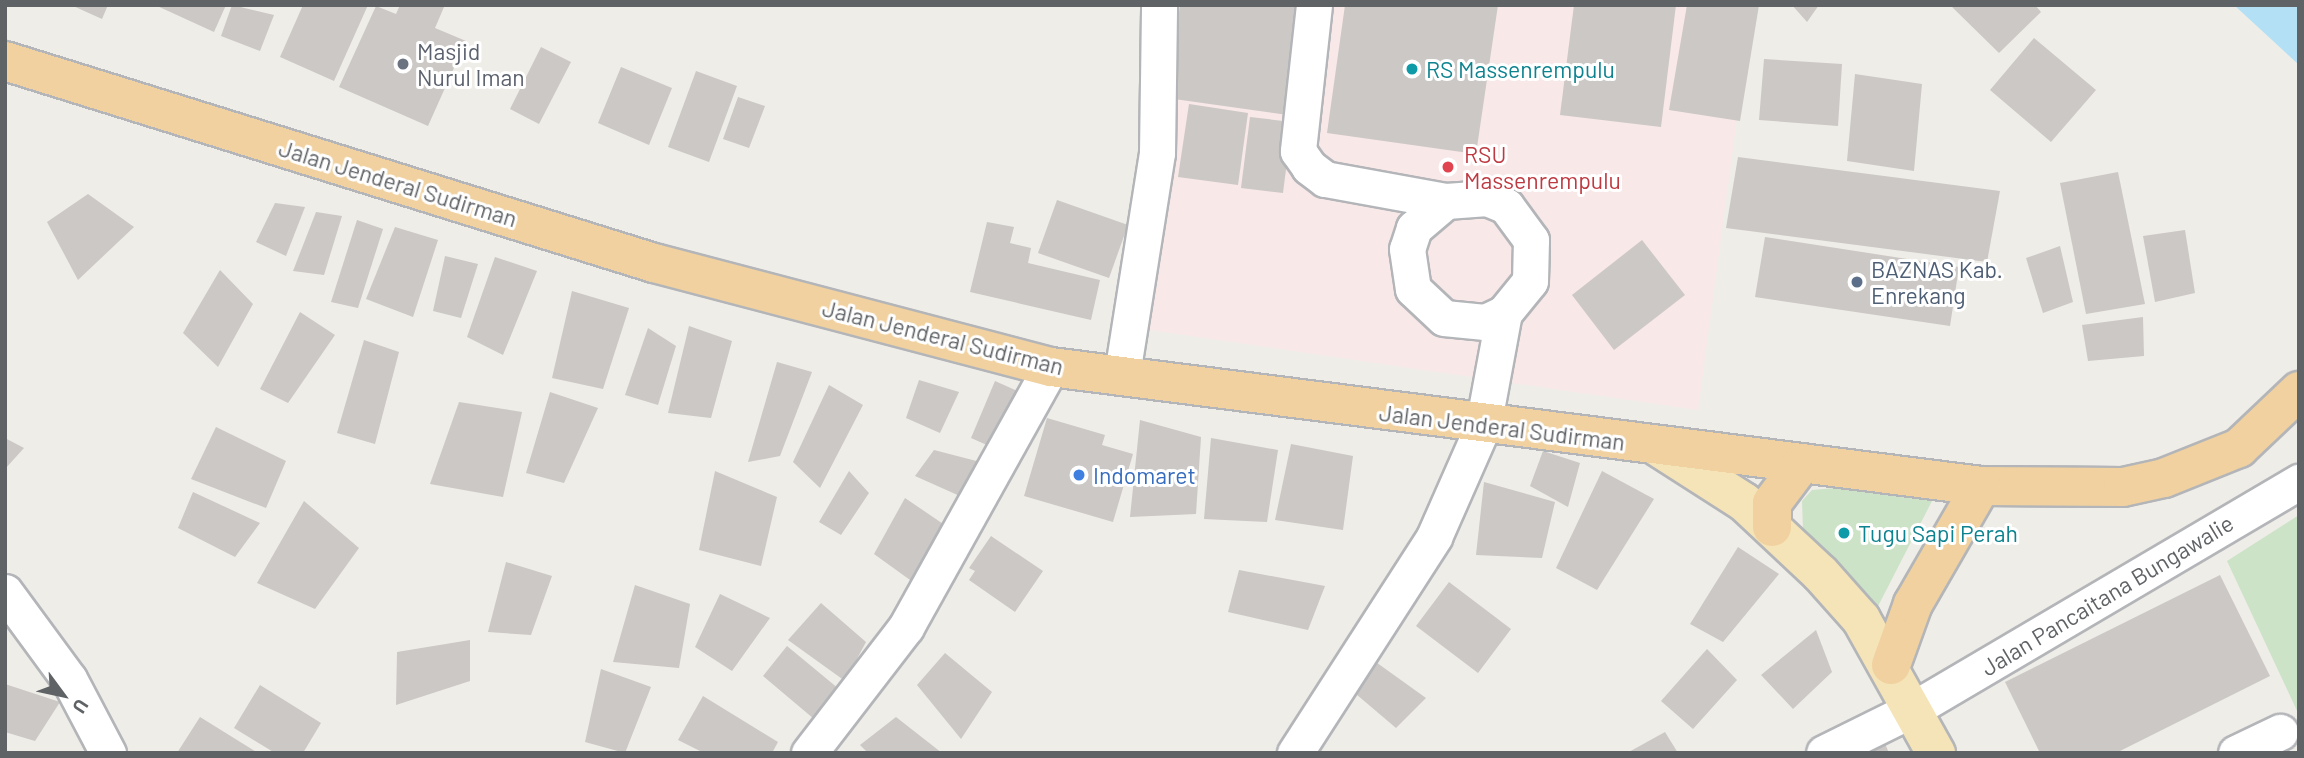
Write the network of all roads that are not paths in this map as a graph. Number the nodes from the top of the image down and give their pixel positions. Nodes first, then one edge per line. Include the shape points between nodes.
1 (1159, 5) edge
2 (1314, 5) edge
3 (7, 67) edge
4 (1446, 201) junction
5 (1503, 313) junction
6 (1051, 366) junction
7 (1122, 374) junction
8 (2299, 391) edge
9 (1483, 428) junction
10 (1658, 447) junction
11 (1802, 463) junction
12 (2299, 481) edge
13 (1981, 486) junction
14 (1772, 527) junction
15 (5, 592) edge
16 (1891, 665) junction
17 (1915, 708) junction
18 (2280, 732) dead end
19 (108, 753) edge
20 (809, 753) edge
21 (1295, 753) edge
22 (1824, 753) edge
23 (1936, 753) edge
24 (2236, 753) edge

1 - 7 street via 1157,153
2 - 4 street via 1298,151 1325,179
3 - 6 highway, Jalan Jenderal Sudirman via 654,263
4 - 5 street via 1487,198 1506,206 1531,240 1530,281
4 - 5 street via 1414,228 1407,249 1413,289 1444,318 1485,322
5 - 9 street
6 - 7 highway, Jalan Jenderal Sudirman
6 - 20 street via 906,626
7 - 9 highway, Jalan Jenderal Sudirman
8 - 13 highway via 2239,448 2164,478 2123,487
9 - 10 highway, Jalan Jenderal Sudirman
9 - 21 street via 1434,537
10 - 11 highway
10 - 14 main road, Jalan Jenderal Sudirman via 1719,483
11 - 13 highway
11 - 14 highway via 1772,503
12 - 17 street, Jalan Pancaitana Bungawalie
13 - 16 highway via 1913,604
14 - 16 main road, Jalan Jenderal Sudirman via 1861,619
15 - 19 street via 69,679
16 - 17 main road, Jalan Jenderal Sudirman
17 - 22 street, Jalan Pancaitana Bungawalie
17 - 23 main road, Jalan Jenderal Sudirman
18 - 24 street

